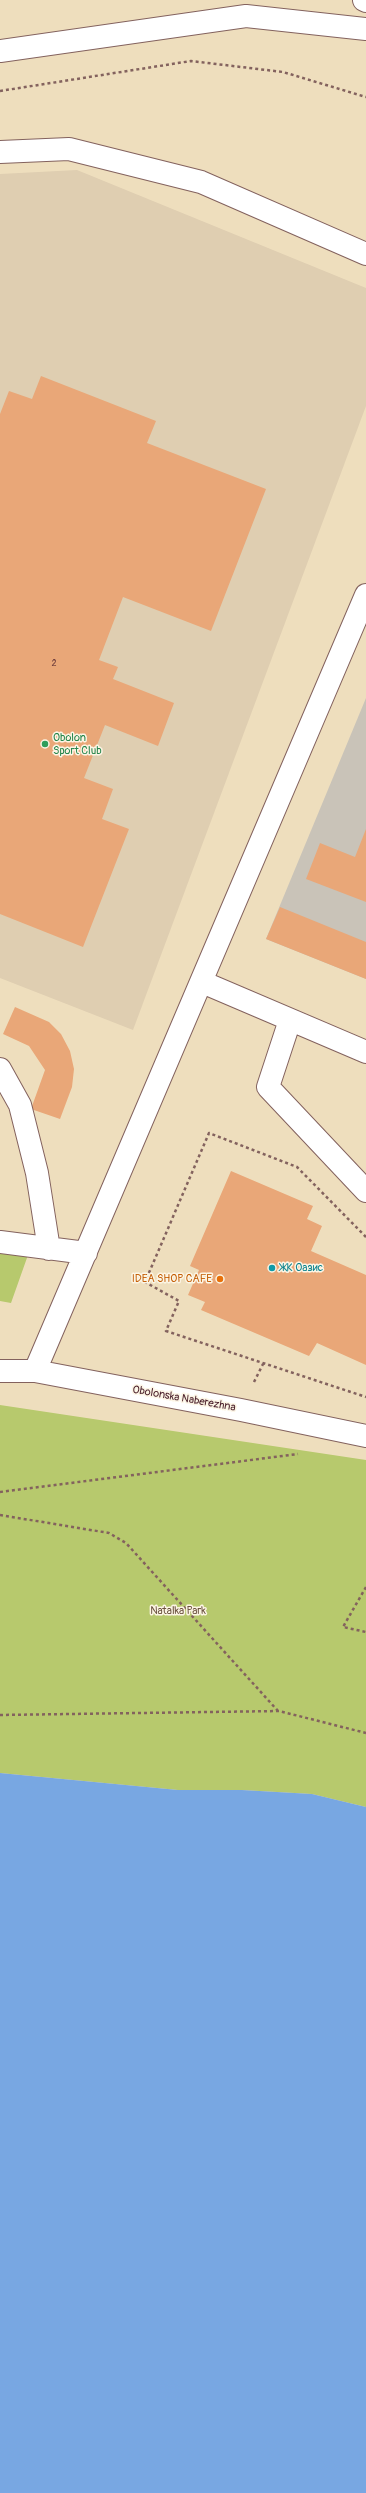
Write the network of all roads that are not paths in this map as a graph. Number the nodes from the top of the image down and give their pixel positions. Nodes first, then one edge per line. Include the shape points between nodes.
1 (366, 29) edge
2 (0, 51) edge
3 (0, 152) edge
4 (366, 254) edge
5 (366, 595) edge
6 (202, 982) junction
7 (290, 1020) junction
8 (366, 1052) edge
9 (0, 1069) edge
10 (366, 1191) edge
11 (0, 1242) edge
12 (49, 1249) junction
13 (86, 1253) junction
14 (0, 1371) edge
15 (35, 1372) junction
16 (366, 1436) edge

1 - 2 street via 246,16
3 - 4 street via 69,149 201,182
5 - 6 street
6 - 7 street
6 - 13 street
7 - 8 street
7 - 10 street via 268,1087
9 - 12 street via 20,1105 36,1173
11 - 12 street
12 - 13 street
13 - 15 street
14 - 15 street, Obolonska Naberezhna
15 - 16 street, Obolonska Naberezhna

